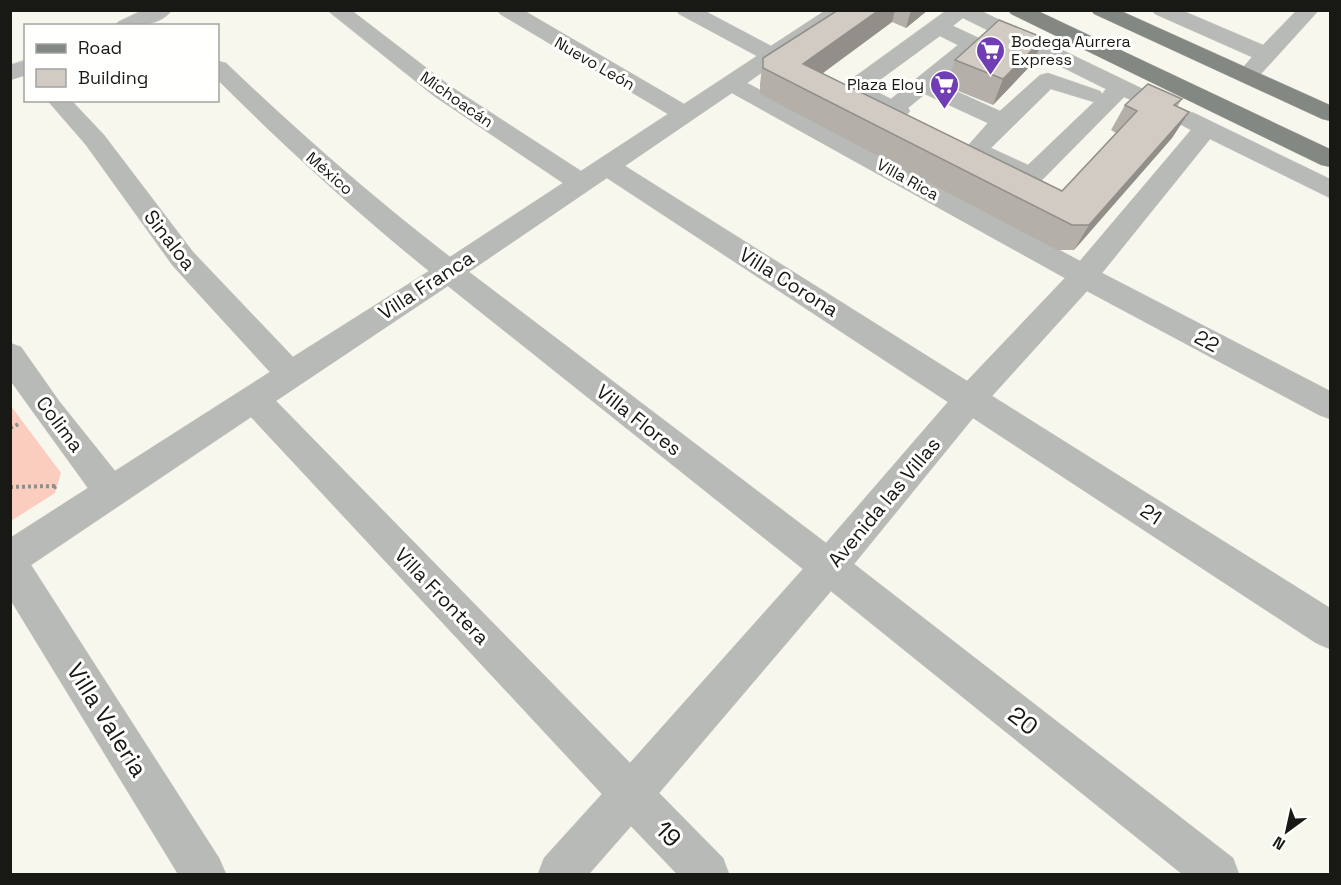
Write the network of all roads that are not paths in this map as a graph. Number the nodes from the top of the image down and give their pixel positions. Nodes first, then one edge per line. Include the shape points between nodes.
1 (337, 10) edge
2 (507, 10) edge
3 (686, 10) edge
4 (962, 10) edge
5 (1018, 10) edge
6 (1101, 10) edge
7 (1162, 10) edge
8 (1309, 10) edge
9 (840, 11) edge
10 (159, 15) edge
11 (131, 24) edge
12 (939, 27) junction
13 (1267, 55) junction
14 (773, 56) junction
15 (219, 69) edge
16 (1247, 76) junction
17 (732, 84) junction
18 (922, 85) junction
19 (1113, 95) junction
20 (60, 102) edge
21 (684, 114) junction
22 (1330, 114) edge
23 (1003, 121) junction
24 (1206, 128) junction
25 (1330, 159) edge
26 (606, 166) junction
27 (580, 182) junction
28 (1330, 189) edge
29 (450, 271) junction
30 (1084, 276) junction
31 (10, 355) edge
32 (290, 374) junction
33 (971, 398) junction
34 (254, 399) junction
35 (1330, 406) edge
36 (111, 491) junction
37 (10, 558) edge
38 (10, 565) edge
39 (829, 567) junction
40 (1330, 630) edge
41 (630, 794) junction
42 (203, 874) edge
43 (560, 874) edge
44 (707, 874) edge
45 (1217, 874) edge

1 - 27 street, Michoacán via 442,91
2 - 21 street, Nuevo León
3 - 14 street
4 - 12 street
4 - 19 street
5 - 25 main road
6 - 16 main road
7 - 13 street
8 - 13 street
9 - 14 street, Villa Franca
10 - 11 street
12 - 18 street via 974,43
12 - 18 street via 857,86 859,92 903,114
13 - 16 street
14 - 17 street, Villa Franca
15 - 29 street, México via 374,212
16 - 22 main road
17 - 21 street, Villa Franca
17 - 30 street, Villa Rica
18 - 23 street
19 - 23 street via 1048,80
19 - 23 street via 1033,174 966,145
19 - 24 street
20 - 32 street, Sinaloa via 95,140 183,259
21 - 26 street, Villa Franca
24 - 28 street
24 - 30 street, Avenida las Villas
26 - 27 street, Villa Franca
26 - 33 street, Villa Corona
27 - 29 street, Villa Franca
29 - 32 street, Villa Franca
29 - 39 street, Villa Flores
30 - 33 street, Avenida las Villas
30 - 35 street, 22
31 - 36 street, Colima
32 - 34 street, Villa Franca
33 - 39 street, Avenida las Villas
33 - 40 street, 21
34 - 36 street, Villa Franca
34 - 41 street, Villa Frontera
36 - 37 street, Villa Franca
38 - 42 street, Villa Valeria
39 - 41 street, Avenida las Villas
39 - 45 street, 20
41 - 43 street, Avenida las Villas
41 - 44 street, 19

